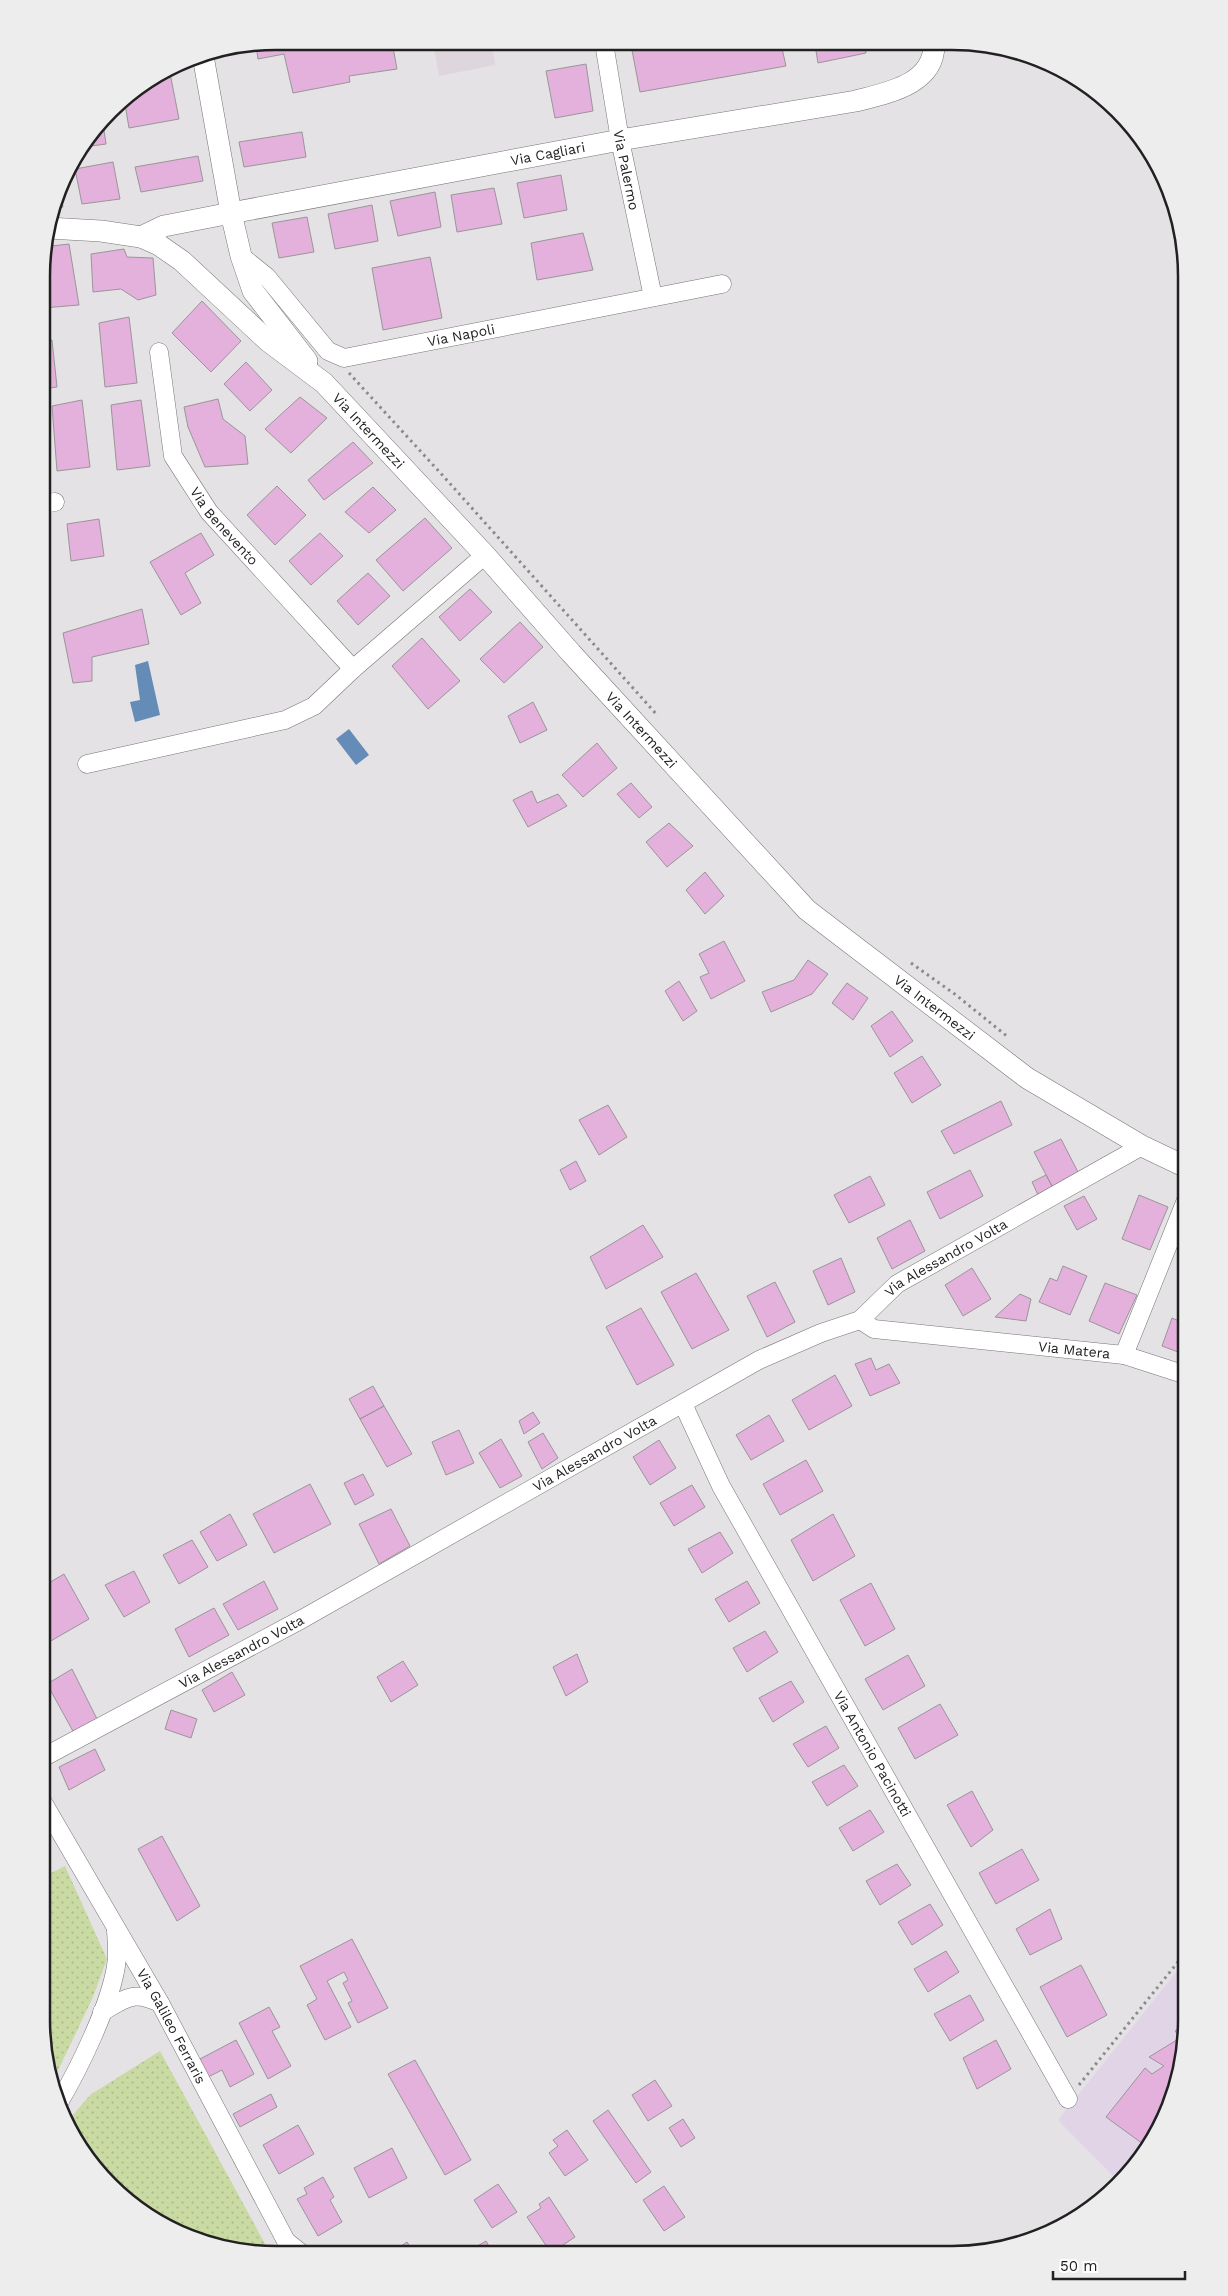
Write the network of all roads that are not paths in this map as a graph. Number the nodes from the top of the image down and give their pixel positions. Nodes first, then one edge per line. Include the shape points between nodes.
1 (605, 50) edge
2 (933, 50) edge
3 (205, 61) edge
4 (620, 140) junction
5 (231, 212) junction
6 (55, 228) edge
7 (141, 237) junction
8 (241, 256) junction
9 (722, 284) dead end
10 (653, 297) junction
11 (159, 352) dead end
12 (324, 383) junction
13 (485, 554) junction
14 (353, 669) junction
15 (87, 764) dead end
16 (1142, 1146) junction
17 (1178, 1163) edge
18 (1178, 1220) edge
19 (860, 1320) junction
20 (1124, 1355) junction
21 (1178, 1372) edge
22 (683, 1404) junction
23 (50, 1754) edge
24 (50, 1813) edge
25 (116, 1926) junction
26 (144, 1974) junction
27 (114, 1980) junction
28 (132, 1996) junction
29 (160, 2004) junction
30 (102, 2012) junction
31 (63, 2095) edge
32 (1068, 2099) road end
33 (292, 2246) edge

1 - 4 street, Via Palermo
2 - 4 street, Via Cagliari via 929,66 915,81 856,101
3 - 5 street
4 - 5 street, Via Cagliari
4 - 10 street, Via Palermo
5 - 7 street, Via Cagliari via 164,226
5 - 8 street
6 - 7 street, Via Intermezzi
7 - 12 street, Via Intermezzi via 182,260 268,341
8 - 10 street, Via Napoli via 267,277 328,351 344,358
8 - 12 street via 253,291
9 - 10 street, Via Napoli
11 - 14 street, Via Benevento via 173,456 209,512
12 - 13 street, Via Intermezzi
13 - 14 street
13 - 16 street, Via Intermezzi via 807,910 1027,1078
14 - 15 street via 314,706 285,720
16 - 17 street, Via Intermezzi
16 - 19 street, Via Alessandro Volta via 897,1284
18 - 20 street, Via Matera
19 - 20 street, Via Matera via 874,1329
19 - 22 street, Via Alessandro Volta via 759,1360
20 - 21 street
22 - 23 street, Via Alessandro Volta via 304,1618
22 - 32 street, Via Antonio Pacinotti via 721,1486
24 - 25 street, Via Galileo Ferraris
25 - 26 street, Via Galileo Ferraris
25 - 27 street via 118,1949
26 - 27 street
26 - 28 street
26 - 29 street, Via Galileo Ferraris
27 - 30 street
28 - 29 street via 146,1996
28 - 30 street
29 - 33 street, Via Galileo Ferraris via 286,2241
30 - 31 street

